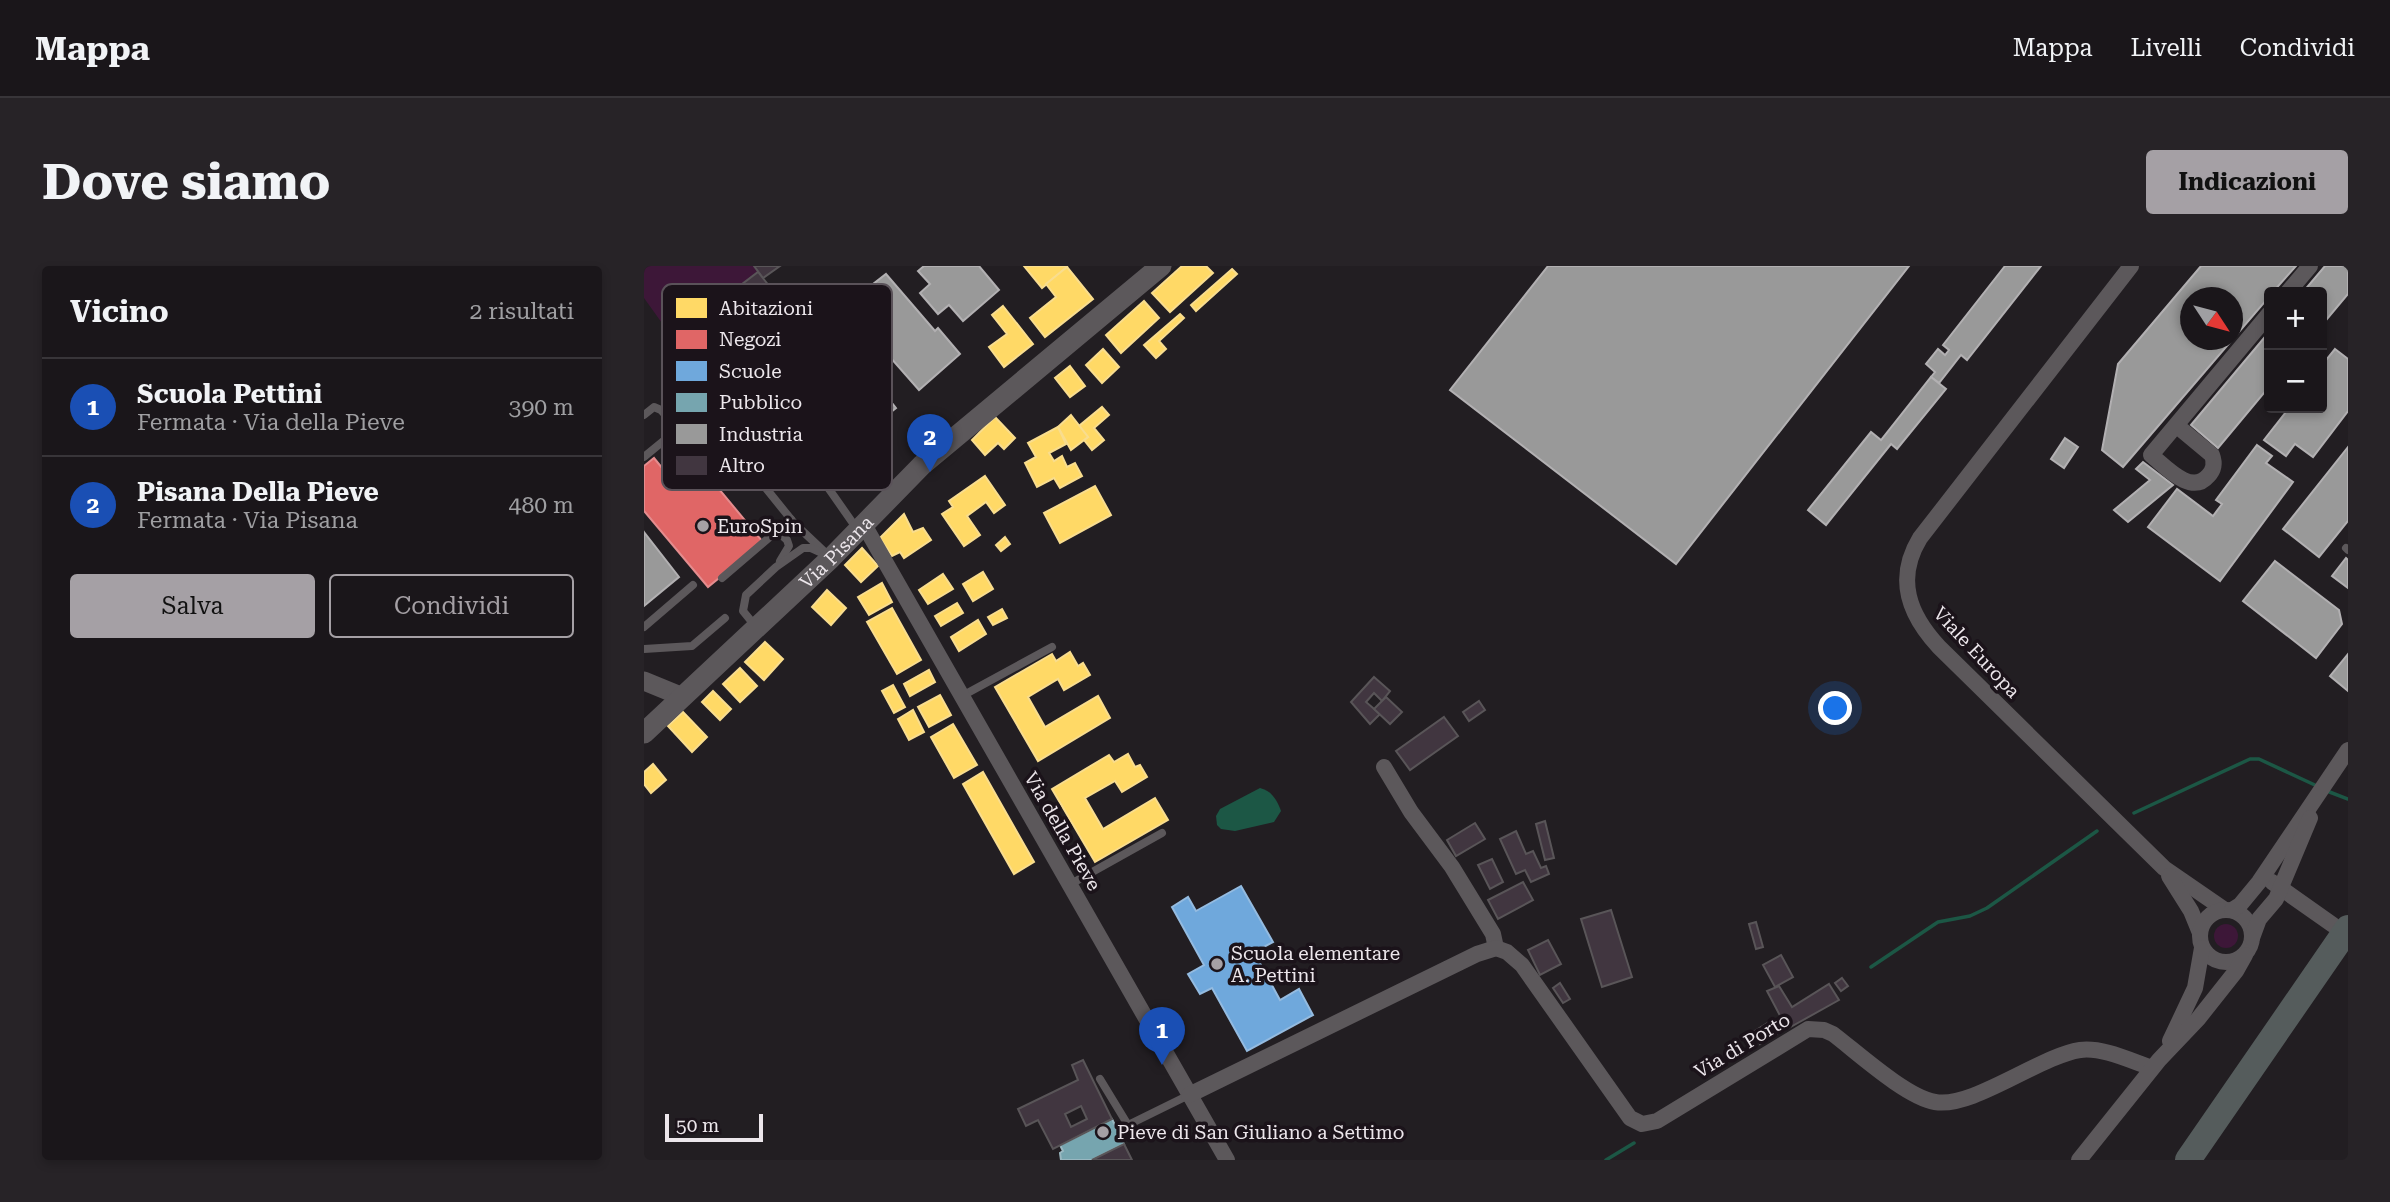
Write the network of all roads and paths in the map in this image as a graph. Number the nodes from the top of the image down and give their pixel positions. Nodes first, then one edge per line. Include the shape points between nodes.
1 (1161, 266) edge
2 (2131, 266) edge
3 (2310, 266) edge
4 (2292, 287) edge
5 (2264, 320) edge
6 (662, 410) edge
7 (644, 415) edge
8 (2176, 425) dead end
9 (662, 442) edge
10 (644, 457) edge
11 (767, 490) edge
12 (829, 490) edge
13 (791, 519) junction
14 (860, 526) junction
15 (778, 531) junction
16 (831, 558) junction
17 (776, 566) junction
18 (723, 578) dead end
19 (692, 585) dead end
20 (725, 618) dead end
21 (644, 627) edge
22 (757, 628) junction
23 (1052, 647) dead end
24 (644, 649) edge
25 (644, 681) edge
26 (962, 696) junction
27 (683, 697) junction
28 (644, 733) edge
29 (2348, 750) edge
30 (1384, 766) dead end
31 (1162, 832) dead end
32 (2280, 865) junction
33 (2164, 867) junction
34 (2259, 882) junction
35 (1069, 885) junction
36 (2281, 886) junction
37 (2273, 904) junction
38 (2309, 906) junction
39 (2229, 910) junction
40 (2341, 926) edge
41 (2252, 937) junction
42 (2201, 941) junction
43 (1496, 948) junction
44 (2245, 955) junction
45 (2348, 957) edge
46 (2155, 1064) junction
47 (1100, 1079) dead end
48 (1189, 1095) junction
49 (1221, 1158) edge
50 (2079, 1160) edge
51 (2188, 1160) edge
52 (2208, 1160) edge

1 - 14 main road, Via Pisana via 922,464
2 - 33 street, Viale Europa via 1920,538 1912,551 1908,587 1916,618 1932,639
3 - 4 street
5 - 8 street
6 - 7 lane via 654,407
9 - 10 lane
11 - 13 lane
12 - 14 lane
13 - 15 lane
13 - 16 lane
14 - 16 main road, Via Pisana
14 - 26 street, Via della Pieve
15 - 17 lane via 789,546
15 - 18 lane
16 - 17 lane via 803,548
16 - 22 main road, Via Pisana
17 - 22 lane via 743,603 743,611
19 - 21 lane
20 - 24 lane via 692,646
22 - 27 main road, Via Pisana
23 - 26 lane
25 - 27 street
26 - 35 street, Via della Pieve
27 - 28 main road, Via Pisana
29 - 32 street
30 - 43 street via 1452,867 1493,934
31 - 35 lane
32 - 34 street
32 - 36 street
33 - 39 street, Viale Europa
33 - 42 street, Viale Europa via 2191,911
34 - 36 street
34 - 39 street via 2240,905
35 - 48 street, Via della Pieve
36 - 37 street
36 - 38 street
37 - 38 street
37 - 41 street via 2259,919
38 - 40 street
39 - 41 street via 2245,918
39 - 42 street via 2206,919
40 - 51 highway
41 - 44 street
42 - 44 street via 2211,958 2222,962
42 - 46 street via 2200,969 2191,998
43 - 46 street, Via di Porto via 1522,965 1630,1118 1642,1124 1657,1121 1800,1033 1814,1029 1833,1034 1905,1088 1937,1103 1970,1096 2079,1050
43 - 48 street
44 - 46 street via 2198,1019
45 - 52 highway
46 - 50 street
47 - 48 lane via 1128,1125
48 - 49 street, Via della Pieve

